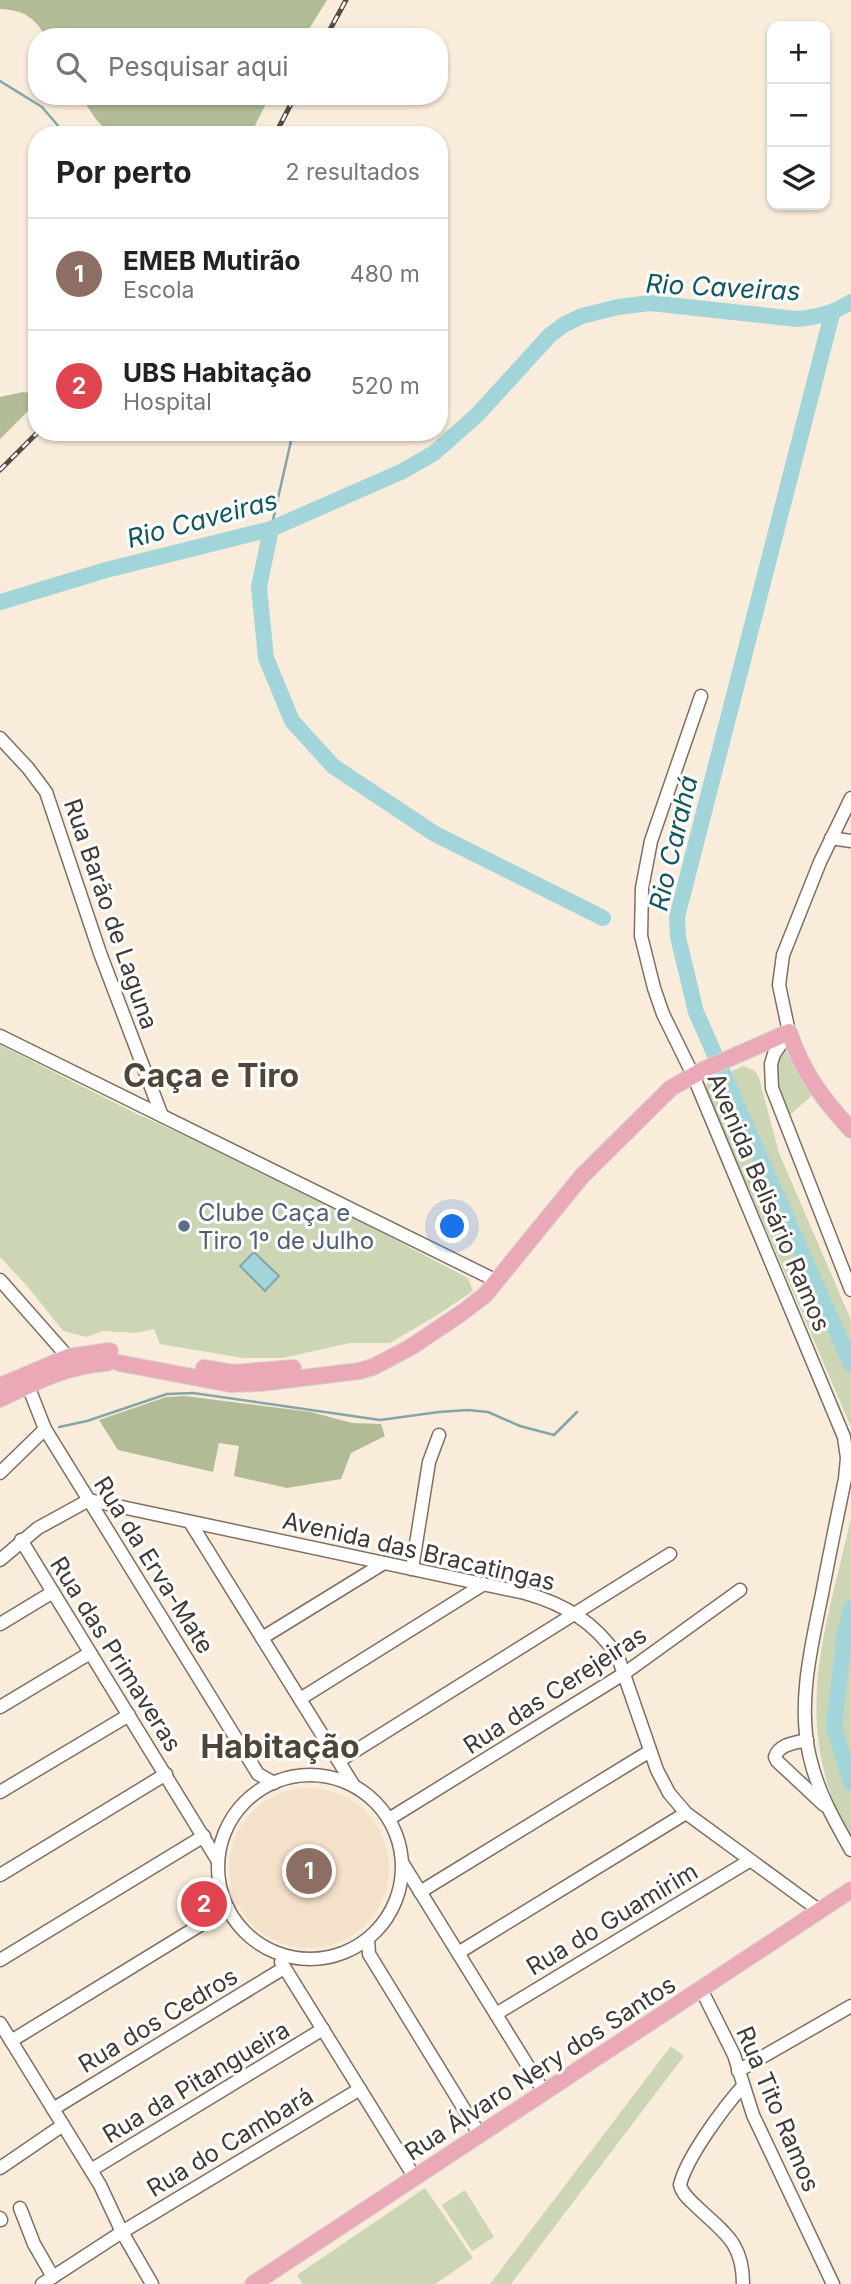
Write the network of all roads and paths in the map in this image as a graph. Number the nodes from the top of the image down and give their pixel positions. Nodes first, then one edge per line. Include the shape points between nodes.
1 (701, 696) dead end
2 (0, 738) edge
3 (851, 798) edge
4 (831, 838) junction
5 (851, 841) edge
6 (789, 1032) junction
7 (0, 1036) edge
8 (698, 1072) junction
9 (162, 1116) junction
10 (851, 1130) edge
11 (0, 1280) edge
12 (497, 1281) junction
13 (851, 1290) edge
14 (68, 1357) junction
15 (114, 1357) junction
16 (26, 1380) junction
17 (0, 1386) edge
18 (0, 1399) edge
19 (45, 1429) junction
20 (439, 1435) dead end
21 (0, 1473) edge
22 (89, 1500) junction
23 (190, 1522) junction
24 (21, 1540) junction
25 (670, 1555) dead end
26 (0, 1560) edge
27 (384, 1563) junction
28 (412, 1569) junction
29 (484, 1584) junction
30 (740, 1590) dead end
31 (53, 1592) junction
32 (576, 1613) junction
33 (0, 1624) edge
34 (262, 1638) junction
35 (90, 1653) junction
36 (625, 1673) junction
37 (300, 1699) junction
38 (0, 1707) edge
39 (129, 1714) junction
40 (807, 1740) junction
41 (650, 1751) junction
42 (339, 1761) junction
43 (166, 1774) junction
44 (258, 1774) junction
45 (274, 1783) junction
46 (354, 1787) junction
47 (0, 1792) edge
48 (258, 1792) junction
49 (827, 1807) junction
50 (686, 1813) junction
51 (389, 1819) junction
52 (204, 1836) junction
53 (851, 1850) edge
54 (218, 1861) junction
55 (749, 1861) junction
56 (402, 1864) junction
57 (0, 1875) edge
58 (420, 1892) junction
59 (848, 1899) edge
60 (228, 1908) junction
61 (820, 1911) junction
62 (368, 1939) junction
63 (355, 1947) junction
64 (275, 1952) junction
65 (458, 1953) junction
66 (369, 1954) junction
67 (0, 1960) edge
68 (284, 1968) junction
69 (701, 1989) junction
70 (851, 2006) edge
71 (496, 2014) junction
72 (1, 2027) edge
73 (323, 2029) junction
74 (11, 2041) junction
75 (738, 2070) junction
76 (743, 2086) junction
77 (360, 2089) junction
78 (544, 2092) junction
79 (53, 2109) junction
80 (63, 2125) junction
81 (480, 2135) junction
82 (0, 2168) edge
83 (91, 2170) junction
84 (415, 2178) junction
85 (20, 2208) dead end
86 (122, 2232) junction
87 (47, 2281) edge
88 (152, 2284) edge
89 (253, 2284) edge
90 (743, 2284) edge
91 (833, 2284) edge

1 - 8 street, Avenida Belisário Ramos via 652,841 640,911 654,988 670,1031
2 - 9 street, Rua Barão de Laguna via 46,792 96,943
3 - 4 street
4 - 5 street
4 - 6 street via 783,956 779,985
6 - 8 main road
6 - 10 main road via 817,1091
6 - 13 street, Avenida Belisário Ramos via 774,1054 772,1088
7 - 9 street
8 - 12 main road via 664,1094 601,1156
8 - 40 street, Avenida Belisário Ramos via 844,1437 845,1479 808,1670
9 - 12 street
11 - 14 street
12 - 15 main road via 463,1312 396,1355 234,1373
14 - 15 main road
14 - 16 main road
15 - 16 main road
16 - 17 main road
16 - 18 main road
16 - 19 street, Rua da Erva-Mate
19 - 21 street
19 - 22 street, Rua da Erva-Mate
20 - 28 street via 429,1462
22 - 23 street, Avenida das Bracatingas
22 - 24 street
22 - 44 street, Rua da Erva-Mate
23 - 27 street, Avenida das Bracatingas
23 - 34 street
24 - 26 street
24 - 31 street, Rua das Primaveras
25 - 32 street
27 - 28 street, Avenida das Bracatingas
27 - 34 street
28 - 29 street, Avenida das Bracatingas
29 - 32 street, Avenida das Bracatingas via 543,1598
29 - 37 street
30 - 36 street, Rua das Cerejeiras
31 - 33 street
31 - 35 street, Rua das Primaveras
32 - 36 street, Avenida das Bracatingas via 607,1640
32 - 42 street
34 - 37 street
35 - 38 street
35 - 39 street, Rua das Primaveras
36 - 41 street, Avenida das Bracatingas
36 - 51 street, Rua das Cerejeiras
37 - 42 street
39 - 43 street, Rua das Primaveras
39 - 47 street
40 - 49 street, Avenida Belisário Ramos
40 - 49 street via 783,1746 775,1757
41 - 50 street, Avenida das Bracatingas via 662,1783
41 - 58 street
42 - 46 street
43 - 52 street, Rua das Primaveras
43 - 57 street
44 - 45 street, Rua da Erva-Mate
44 - 48 street
45 - 46 street via 323,1776
45 - 48 street
46 - 51 street via 368,1795
48 - 54 street via 238,1811 225,1834
49 - 53 street, Avenida Belisário Ramos
50 - 55 street, Avenida das Bracatingas
50 - 65 street
51 - 56 street via 399,1841
52 - 54 street, Rua das Primaveras
52 - 67 street
54 - 60 street
55 - 61 street, Avenida das Bracatingas
55 - 71 street, Rua do Guamirim
56 - 58 street
56 - 62 street via 390,1913
58 - 65 street
59 - 61 main road, Rua Álvaro Nery dos Santos
60 - 64 street via 247,1934
60 - 74 street
61 - 69 main road, Rua Álvaro Nery dos Santos
62 - 63 street
62 - 66 street
63 - 64 street via 307,1959
63 - 66 street
64 - 68 street
65 - 71 street
66 - 81 street
68 - 73 street
68 - 79 street, Rua dos Cedros
69 - 75 street, Rua Tito Ramos
69 - 78 main road, Rua Álvaro Nery dos Santos
70 - 75 street
71 - 78 street
72 - 74 street
73 - 77 street
73 - 83 street, Rua da Pitangueira
74 - 79 street
75 - 76 street, Rua Tito Ramos
76 - 90 street via 714,2122 680,2185 737,2247 743,2262
76 - 91 street, Rua Tito Ramos
77 - 84 street
77 - 86 street, Rua do Cambará
78 - 81 main road, Rua Álvaro Nery dos Santos
79 - 80 street
80 - 82 street
80 - 83 street
81 - 84 main road, Rua Álvaro Nery dos Santos
83 - 86 street
84 - 89 main road, Rua Álvaro Nery dos Santos
85 - 87 street
86 - 87 street, Rua do Cambará
86 - 88 street

